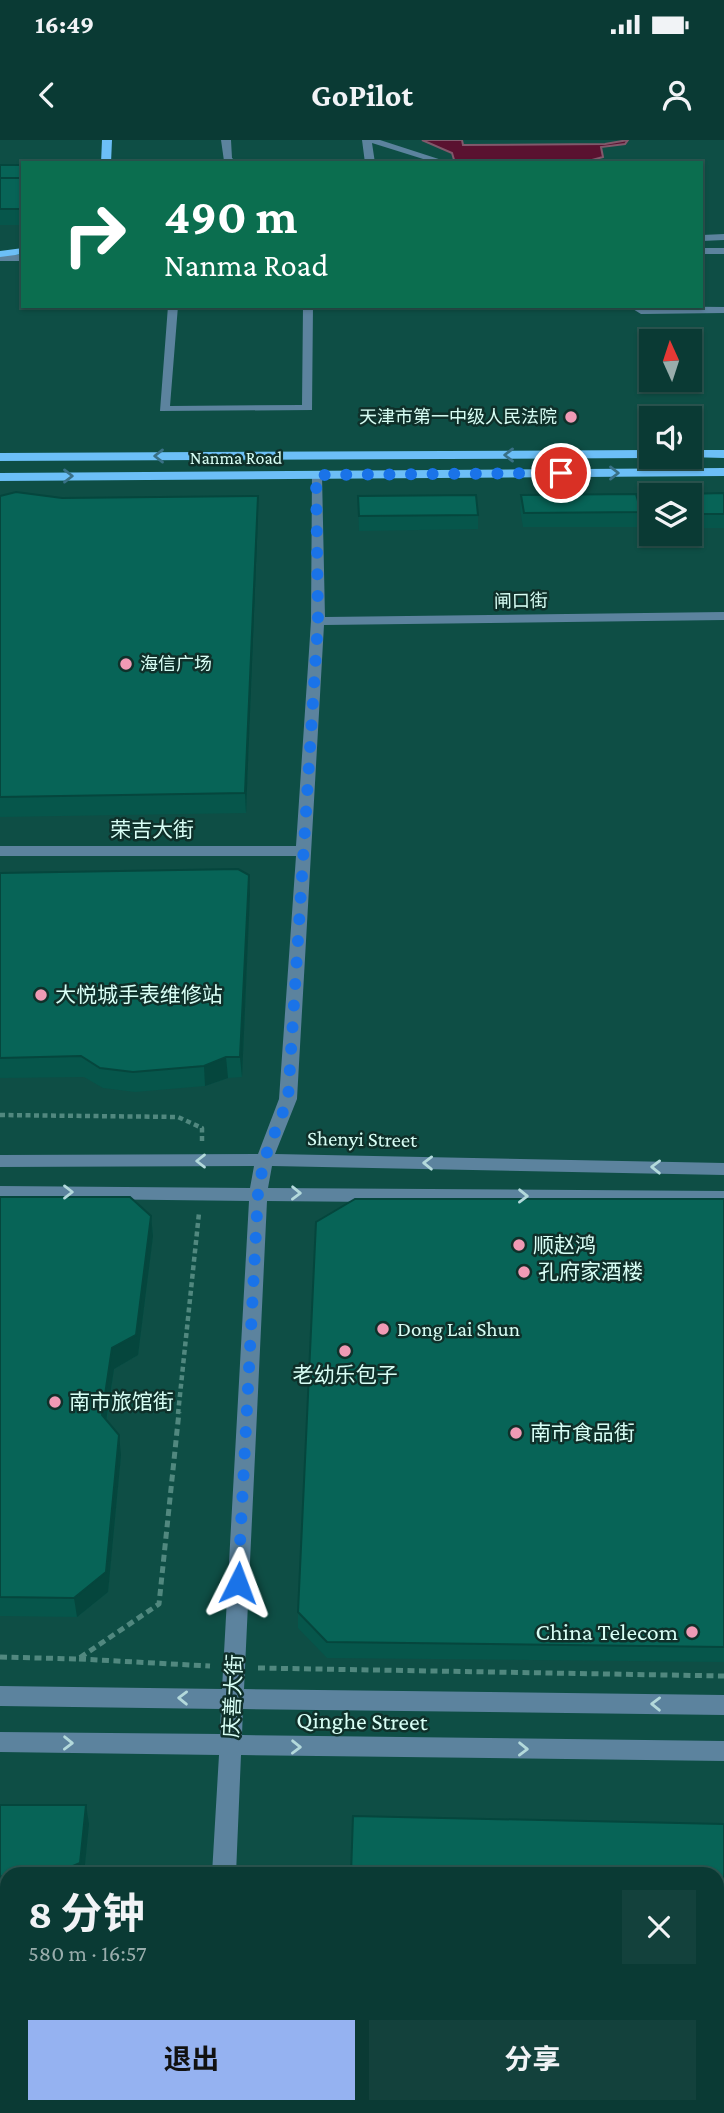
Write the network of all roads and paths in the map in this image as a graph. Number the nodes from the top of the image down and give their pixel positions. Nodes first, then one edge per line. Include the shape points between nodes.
1 (107, 140) edge
2 (226, 140) edge
3 (369, 140) edge
4 (106, 161) edge
5 (230, 161) edge
6 (370, 161) edge
7 (440, 161) edge
8 (724, 237) edge
9 (703, 238) edge
10 (21, 251) edge
11 (703, 251) edge
12 (724, 251) edge
13 (0, 256) edge
14 (21, 258) edge
15 (173, 308) edge
16 (308, 308) edge
17 (636, 308) edge
18 (724, 310) edge
19 (639, 454) edge
20 (702, 454) edge
21 (724, 454) edge
22 (0, 457) edge
23 (724, 472) edge
24 (316, 475) junction
25 (0, 477) edge
26 (724, 616) edge
27 (318, 621) junction
28 (0, 851) edge
29 (304, 851) junction
30 (0, 1115) edge
31 (264, 1160) junction
32 (0, 1161) edge
33 (203, 1161) junction
34 (724, 1168) edge
35 (0, 1192) edge
36 (201, 1193) junction
37 (258, 1193) junction
38 (724, 1198) edge
39 (0, 1657) edge
40 (78, 1659) junction
41 (234, 1667) junction
42 (724, 1676) edge
43 (0, 1696) edge
44 (233, 1699) junction
45 (724, 1705) edge
46 (0, 1741) edge
47 (230, 1746) junction
48 (724, 1751) edge
49 (225, 1867) edge

1 - 4 main road
2 - 5 street
3 - 6 street
3 - 7 street
8 - 9 street
10 - 13 main road
11 - 12 street
13 - 14 street
15 - 16 street via 164,409 308,408
17 - 18 street
19 -> 22 main road, Nanma Road
20 - 21 main road
24 -> 23 main road, Nanma Road
25 -> 24 main road, Nanma Road
24 - 27 street, 庆善大街
26 - 27 street, 闸口街
27 - 29 street, 庆善大街
28 - 29 street, 荣吉大街
29 - 31 street, 庆善大街 via 288,1099
30 - 33 path via 178,1117 202,1128
31 - 33 street, Shenyi Street
34 -> 31 street, Shenyi Street
31 - 37 street, 庆善大街
33 -> 32 street, Shenyi Street
35 -> 36 street
36 - 37 street
36 - 40 path via 159,1604
37 -> 38 street
37 - 41 street, 庆善大街
39 - 40 path
40 - 41 path
41 - 42 path
41 - 44 street, 庆善大街
44 -> 43 street, Qinghe Street
45 -> 44 street, Qinghe Street
44 - 47 street, 庆善大街
46 -> 47 street, Qinghe Street
47 -> 48 street, Qinghe Street
47 - 49 street, 庆善大街

